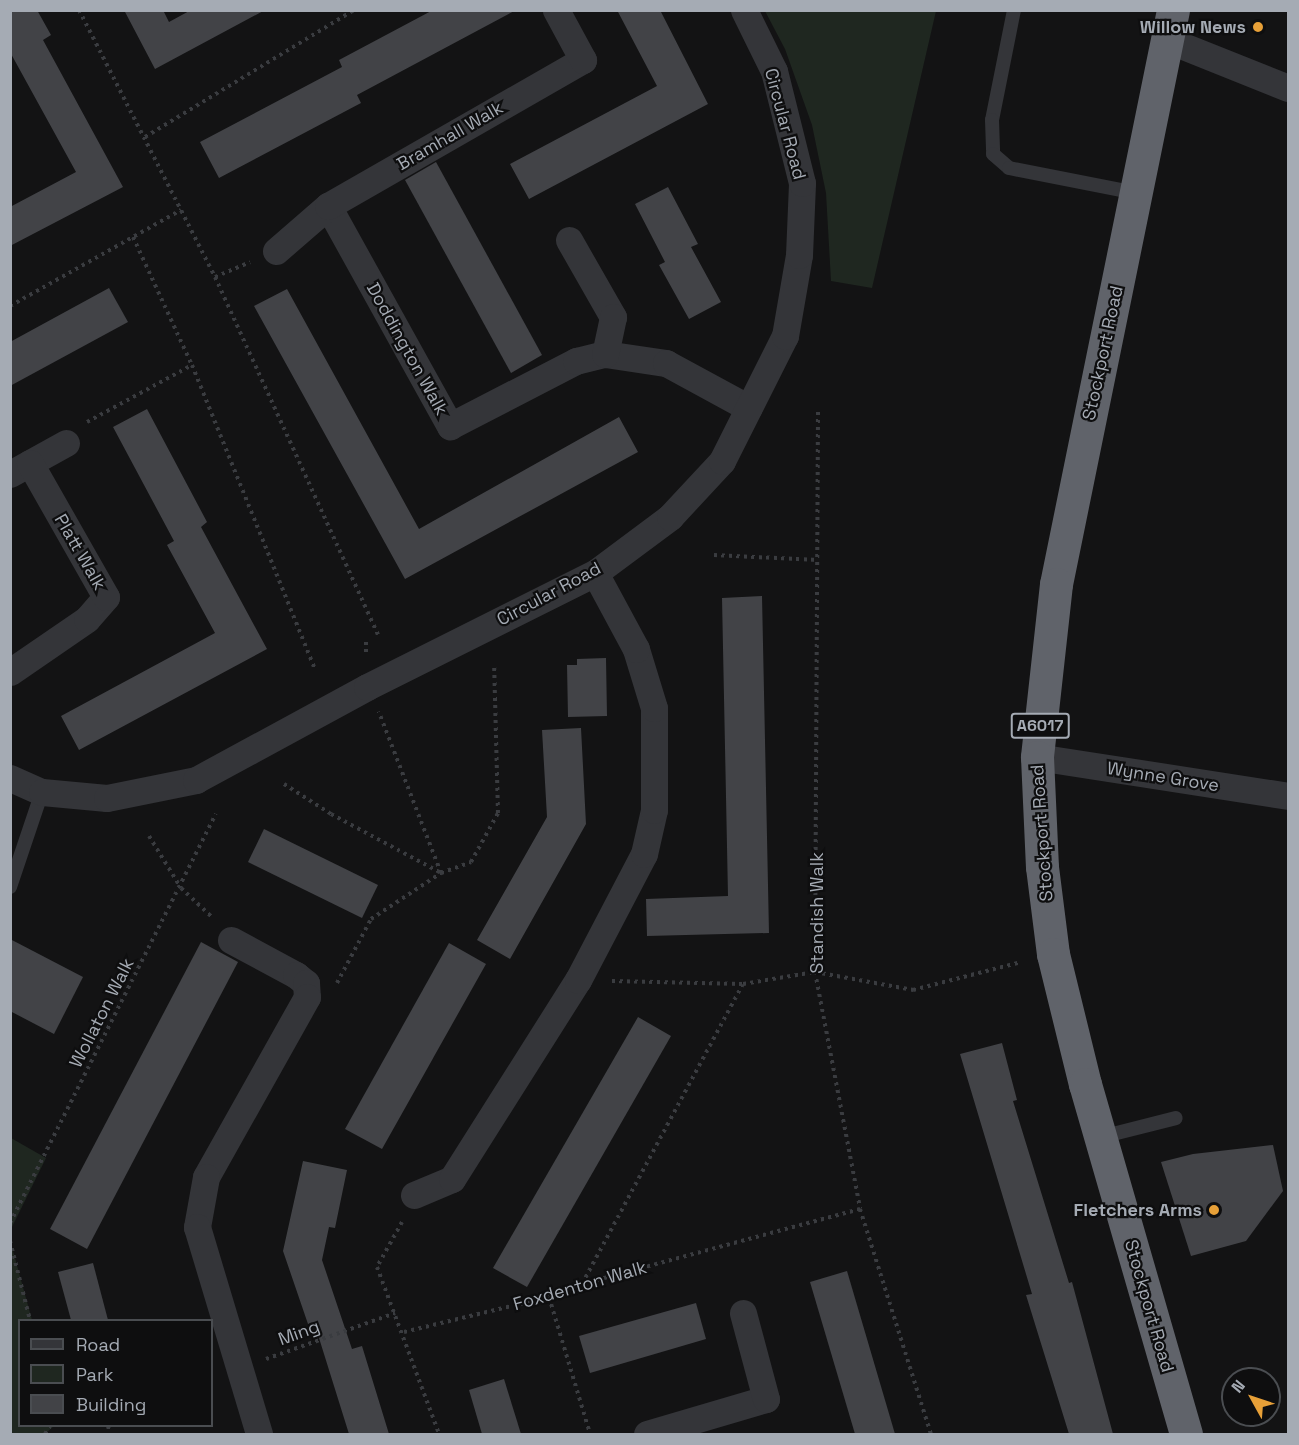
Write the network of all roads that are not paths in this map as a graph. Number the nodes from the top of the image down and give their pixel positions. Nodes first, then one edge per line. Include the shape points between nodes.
1 (556, 10) edge
2 (744, 10) edge
3 (1014, 10) edge
4 (1170, 25) edge
5 (1288, 88) edge
6 (1136, 193) junction
7 (328, 206) junction
8 (569, 240) dead end
9 (276, 251) road end
10 (605, 354) junction
11 (749, 408) junction
12 (66, 443) road end
13 (20, 468) edge
14 (595, 573) junction
15 (10, 672) edge
16 (1037, 757) junction
17 (10, 777) edge
18 (42, 792) junction
19 (1288, 796) edge
20 (10, 887) edge
21 (231, 940) road end
22 (1176, 1119) dead end
23 (1101, 1137) junction
24 (414, 1195) road end
25 (744, 1313) dead end
26 (259, 1434) edge
27 (647, 1434) edge
28 (1186, 1434) edge

1 - 7 street, Bramhall Walk via 583,60
2 - 11 street, Circular Road via 774,71 802,183 799,255 785,336
3 - 6 lane via 992,120 993,154 1009,168
4 - 5 street
4 - 6 highway, Stockport Road / A6017
6 - 16 highway, Stockport Road / A6017 via 1056,584
7 - 9 street, Bramhall Walk
7 - 10 street, Doddington Walk via 450,426 576,361
8 - 10 street via 613,316
10 - 11 street, Doddington Walk via 666,363
11 - 14 street, Circular Road via 722,461 670,517
12 - 13 street
13 - 15 street, Platt Walk via 106,597 87,619
14 - 18 street, Circular Road via 367,687 196,780 107,798
14 - 24 street via 636,649 654,708 654,810 644,854 578,980 452,1179
16 - 19 street, Wynne Grove
16 - 23 highway, Stockport Road / A6017 via 1042,867 1053,954
17 - 18 street, Circular Road
18 - 20 lane
21 - 26 street via 296,975 306,983 307,997 206,1177 197,1227
22 - 23 lane
23 - 28 highway, Stockport Road / A6017
25 - 27 street via 766,1399

